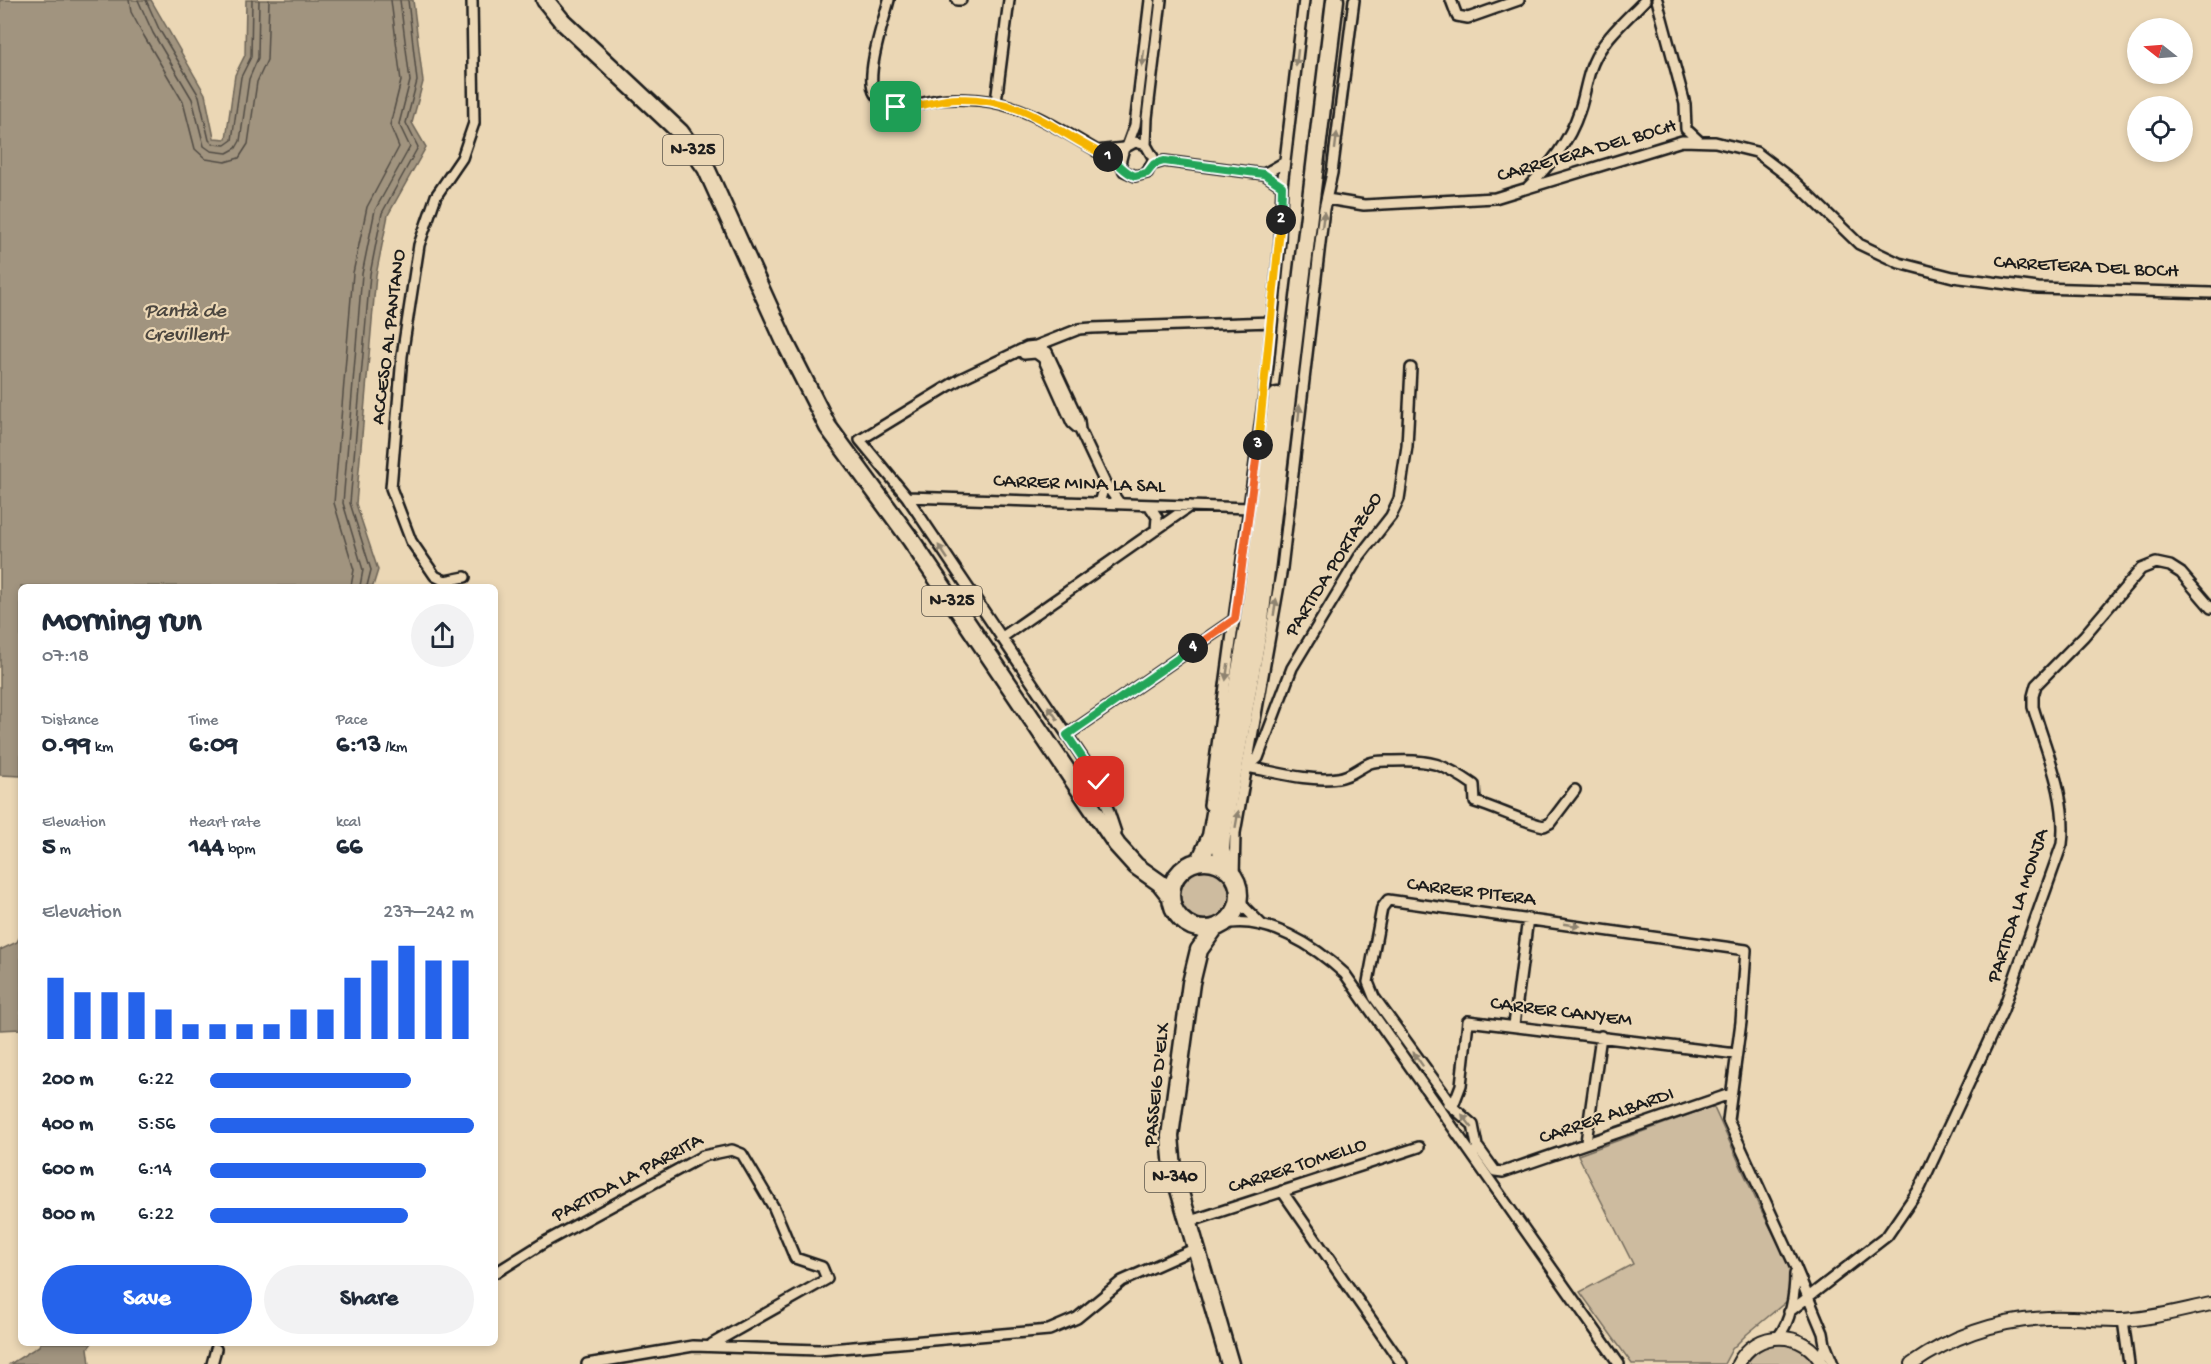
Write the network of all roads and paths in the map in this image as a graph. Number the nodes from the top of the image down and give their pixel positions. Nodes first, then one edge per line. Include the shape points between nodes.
1 (472, 0) edge
2 (545, 0) edge
3 (889, 0) edge
4 (1009, 0) edge
5 (1150, 0) edge
6 (1161, 0) edge
7 (1304, 0) edge
8 (1324, 0) edge
9 (1335, 0) edge
10 (1354, 0) edge
11 (1451, 0) edge
12 (1518, 0) edge
13 (1645, 0) edge
14 (1657, 0) edge
15 (996, 102) junction
16 (1699, 141) junction
17 (1146, 145) junction
18 (1126, 146) junction
19 (1095, 151) junction
20 (1285, 162) junction
21 (1120, 163) junction
22 (1154, 164) junction
23 (1264, 174) junction
24 (1282, 186) junction
25 (1526, 189) junction
26 (1327, 199) junction
27 (2211, 293) edge
28 (1272, 322) junction
29 (1036, 349) junction
30 (1412, 368) dead end
31 (1104, 482) junction
32 (907, 497) junction
33 (1099, 503) junction
34 (1120, 504) junction
35 (1149, 505) junction
36 (1190, 506) junction
37 (1250, 508) junction
38 (1156, 530) junction
39 (465, 577) dead end
40 (2211, 608) edge
41 (1235, 619) junction
42 (1001, 638) junction
43 (1067, 735) junction
44 (1247, 767) junction
45 (1575, 790) dead end
46 (1128, 857) junction
47 (1194, 864) junction
48 (1230, 873) junction
49 (1171, 897) junction
50 (1239, 898) junction
51 (1528, 918) junction
52 (1188, 924) junction
53 (1263, 925) junction
54 (1219, 926) junction
55 (1191, 983) junction
56 (1514, 1025) junction
57 (1601, 1036) junction
58 (1736, 1054) junction
59 (1427, 1093) junction
60 (1730, 1094) junction
61 (1453, 1106) junction
62 (1586, 1142) junction
63 (1477, 1146) junction
64 (1419, 1147) dead end
65 (1480, 1168) junction
66 (1282, 1191) junction
67 (1188, 1222) junction
68 (1196, 1248) junction
69 (1796, 1266) junction
70 (498, 1271) edge
71 (1808, 1300) junction
72 (2211, 1304) edge
73 (1789, 1312) junction
74 (2123, 1320) junction
75 (1374, 1326) junction
76 (1779, 1337) junction
77 (1825, 1344) junction
78 (710, 1346) junction
79 (216, 1349) dead end
80 (1821, 1362) edge
81 (212, 1364) edge
82 (587, 1364) edge
83 (1230, 1364) edge
84 (1395, 1364) edge
85 (1402, 1364) edge
86 (1619, 1364) edge
87 (1738, 1364) edge
88 (1833, 1364) edge
89 (1912, 1364) edge
90 (2129, 1364) edge

1 - 39 street, ACCESO AL PANTANO via 474,123 462,158 436,196 419,245 402,356 391,488 411,541 435,576 445,581
2 - 46 highway, N-325 via 562,21 680,132 706,168 828,427
3 - 15 street via 872,72 874,92 882,102 904,108 959,99
4 - 15 street
5 -> 18 street via 1135,125
6 - 17 street
7 -> 20 street
8 - 47 highway via 1248,625 1211,836
9 - 48 highway via 1263,596 1222,837 1221,850
26 -> 10 street
11 - 12 street via 1457,16 1468,18
13 - 25 street via 1613,33 1593,62 1580,112 1569,135 1551,164
14 - 16 street via 1685,104 1686,129
15 - 19 street via 1036,115
16 - 25 street, CARRETERA DEL BOCH via 1682,141
16 - 27 street, CARRETERA DEL BOCH via 1756,152 1794,181 1860,244 1899,263 1953,277 2038,288
17 - 18 street via 1140,142
17 - 22 street via 1152,150
18 - 19 street
18 - 21 street
19 - 21 street
20 - 23 street
20 - 24 street
21 - 22 street via 1124,171 1135,176 1147,173
22 - 23 street via 1164,161
23 - 24 street
24 - 28 street via 1281,241
25 - 26 street, CARRETERA DEL BOCH via 1495,198 1436,202 1364,205
44 -> 26 street via 1282,568
28 - 29 street via 1079,329
28 - 37 street
29 - 31 street via 1047,352
29 - 32 street via 948,388 860,440
30 - 44 street, PARTIDA PORTAZGO via 1399,499 1391,516 1359,556 1292,668 1258,758
31 - 33 street
31 - 34 street
32 - 33 street, CARRER MINA LA SAL
42 -> 32 street
33 - 34 street, CARRER MINA LA SAL
34 - 35 street, CARRER MINA LA SAL
35 - 36 street, CARRER MINA LA SAL
35 - 38 street via 1157,517
36 - 37 street, CARRER MINA LA SAL
36 - 38 street
37 - 41 street
38 - 42 street
40 - 71 street, PARTIDA LA MONJA via 2170,566 2156,563 2140,569 2037,685 2033,707 2064,826 2062,844 2003,1010 1920,1188 1887,1236
41 - 43 street
41 -> 47 street via 1205,833
43 -> 42 street
43 - 46 street via 1099,782 1112,825
44 - 45 street via 1308,778 1335,778 1351,776 1372,762 1436,762 1474,785 1475,802 1544,826
48 -> 44 street
46 - 47 highway, N-325 via 1154,871
46 - 49 highway, N-325
47 - 48 highway via 1214,862
47 - 49 highway via 1175,879
48 - 50 highway
49 - 52 highway, N-340 via 1174,908
50 - 53 street
50 - 54 highway, N-340 via 1237,908
51 - 56 street
51 -> 58 street, CARRER PITERA via 1746,950
61 -> 51 street, CARRER PITERA via 1374,997 1368,982 1382,908 1388,900
52 - 54 highway via 1196,928
52 - 55 highway, N-340 via 1193,951
53 - 54 street via 1244,921
53 - 59 street via 1318,952 1345,974
54 - 55 highway, N-340 via 1199,950
55 - 67 highway, PASSEIG D'ELX / N-340 via 1170,1136 1173,1169
56 - 57 street, CARRER CANYEM
56 - 61 street, CARRER CANYEM via 1468,1021 1461,1085
57 - 58 street, CARRER CANYEM
57 - 62 street
58 - 60 street
59 - 61 street
59 - 65 street
60 - 62 street, CARRER ALBARDI
60 - 69 street via 1728,1120
63 -> 61 street via 1473,1125
62 - 63 street, CARRER ALBARDI via 1503,1173 1495,1171
63 - 65 street
64 - 66 street, CARRER TOMELLO
65 - 86 street
66 - 67 street, CARRER TOMELLO
66 - 75 street
67 - 68 highway, PASSEIG D'ELX / N-340
68 - 78 street, PARTIDA LA PARRITA via 1122,1281 1077,1318 1049,1330 819,1350
68 - 83 highway, PASSEIG D'ELX / N-340
69 - 71 street
69 - 73 street
70 - 78 street, PARTIDA LA PARRITA via 703,1156 732,1150 742,1154 774,1208 795,1258 822,1267 827,1279
71 - 73 street, PARTIDA LA MONJA
71 - 77 street
72 - 74 street
73 - 76 street
74 - 89 street via 2047,1318 2006,1323 1938,1345
74 - 90 street
75 - 84 street
75 - 85 street
76 - 80 street via 1803,1343
76 - 87 street via 1757,1343
77 - 80 street
77 - 88 street
78 - 82 street, PARTIDA LA PARRITA
79 - 81 street

